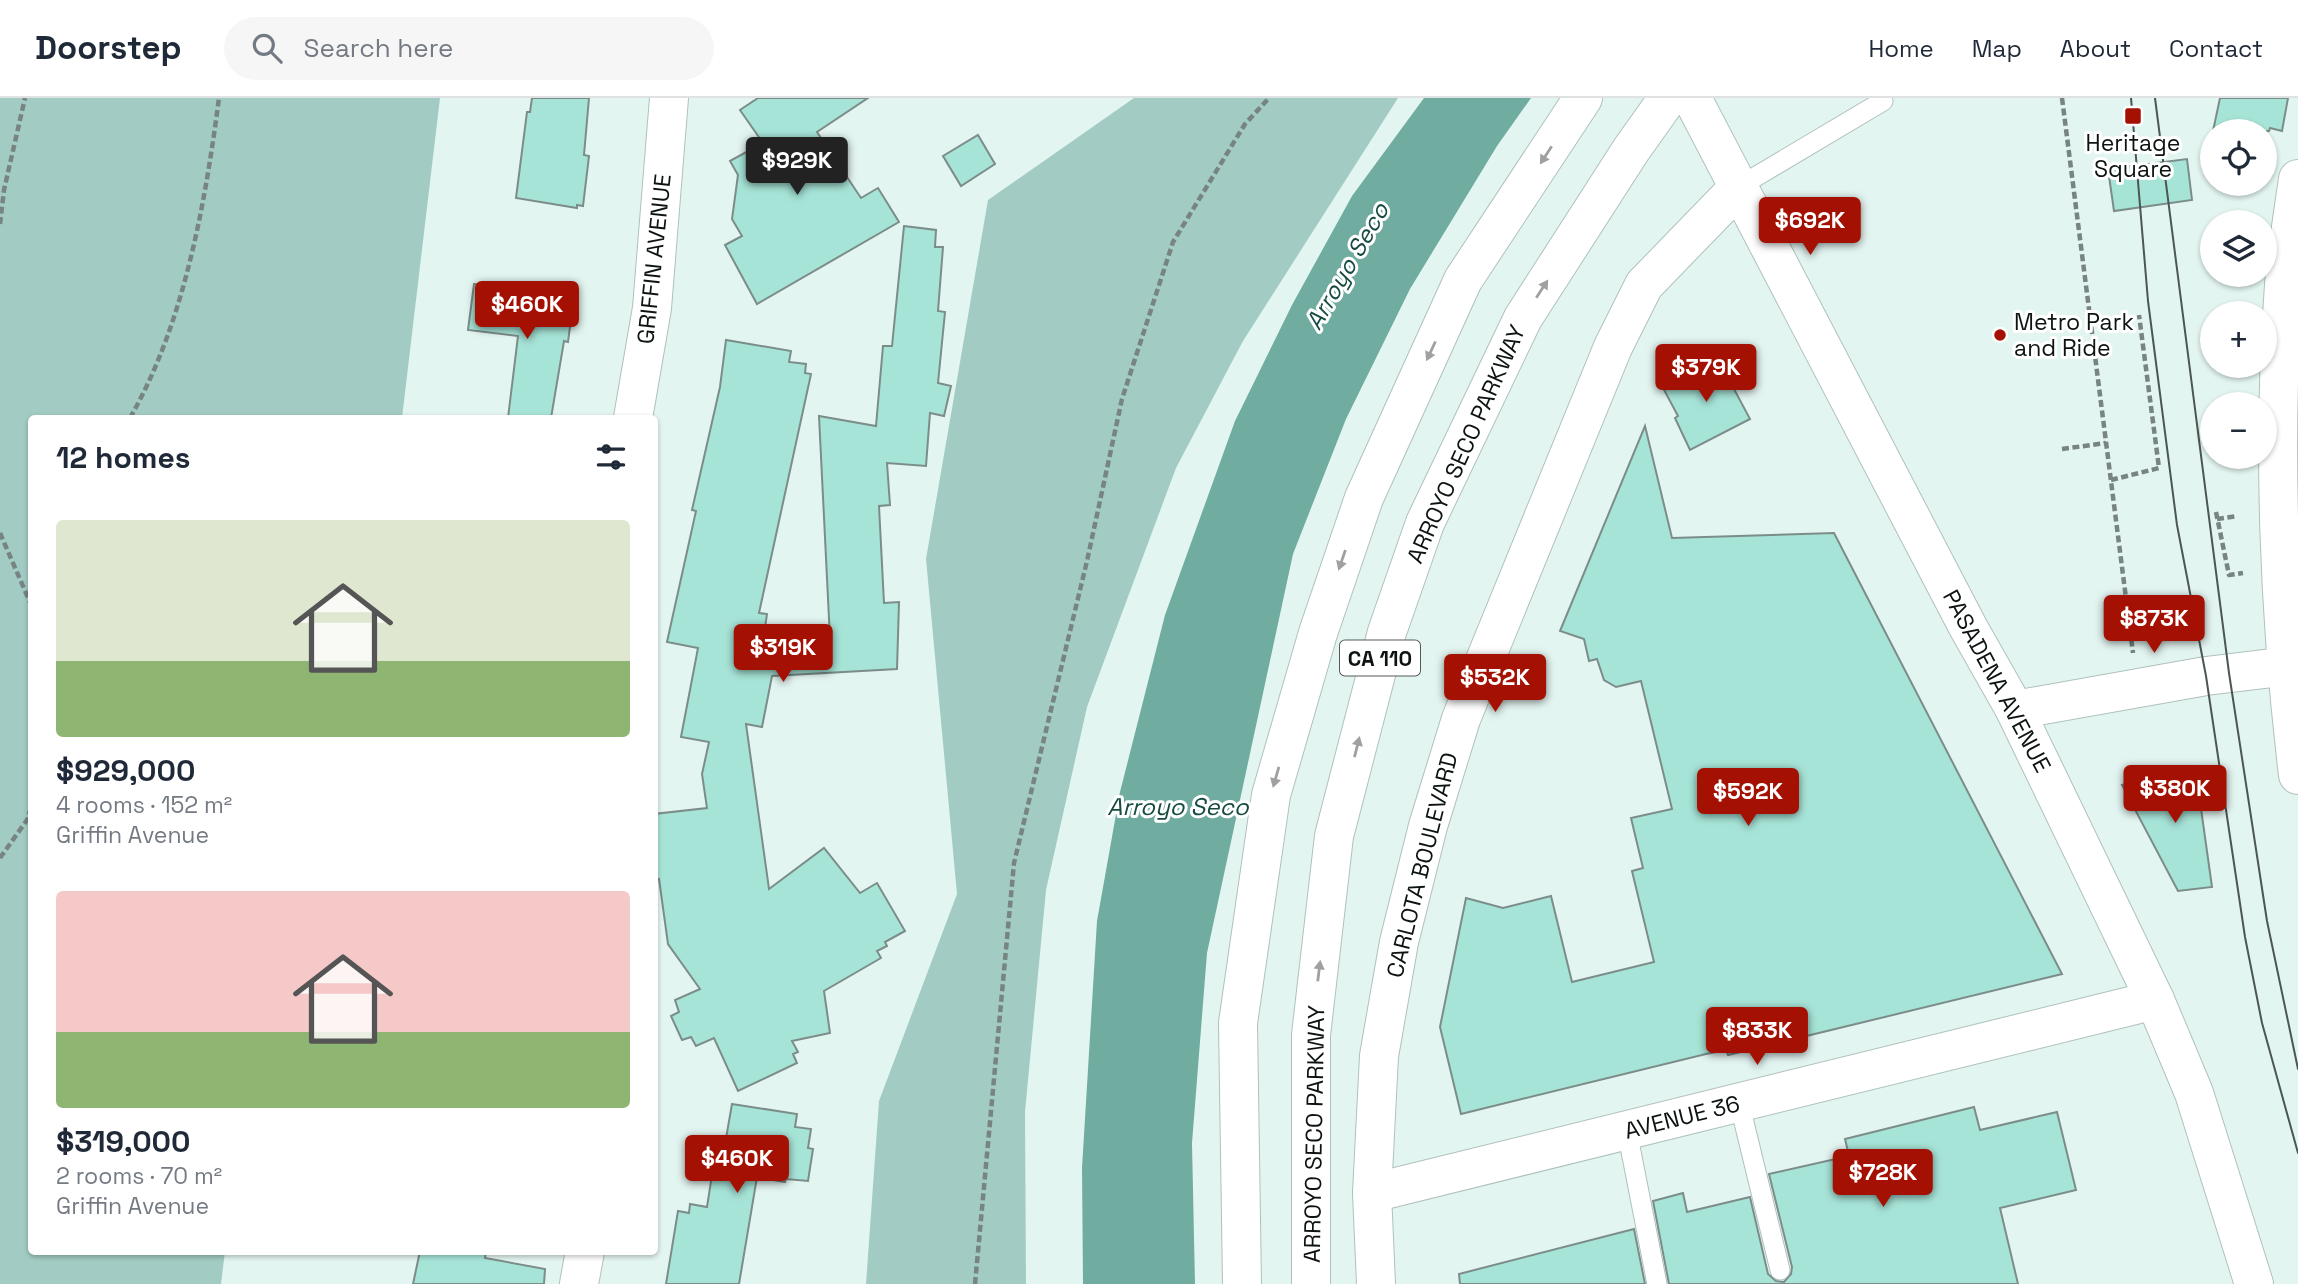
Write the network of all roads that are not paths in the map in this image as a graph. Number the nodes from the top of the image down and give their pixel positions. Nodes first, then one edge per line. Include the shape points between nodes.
1 (669, 98) edge
2 (1583, 98) edge
3 (1668, 98) edge
4 (1883, 101) dead end
5 (1699, 113) edge
6 (2298, 179) edge
7 (1740, 186) junction
8 (634, 415) edge
9 (2291, 665) edge
10 (2015, 710) junction
11 (2298, 775) edge
12 (2155, 1000) junction
13 (1739, 1102) junction
14 (1627, 1131) junction
15 (1372, 1193) junction
16 (584, 1255) edge
17 (1780, 1270) dead end
18 (579, 1284) edge
19 (1242, 1284) edge
20 (1311, 1284) edge
21 (1376, 1284) edge
22 (1657, 1284) edge
23 (2254, 1284) edge

1 - 8 main road, GRIFFIN AVENUE via 652,308
2 -> 19 main road, CA 110 via 1463,280 1364,498 1270,795 1238,1023
20 -> 3 main road, ARROYO SECO PARKWAY / CA 110 via 1311,1035 1334,836 1387,632 1425,523 1523,318
4 - 7 lane
5 - 7 main road, PASADENA AVENUE
6 - 9 main road via 2284,285 2280,425
7 - 10 main road, PASADENA AVENUE
7 - 15 main road, CARLOTA BOULEVARD via 1644,285 1592,398 1461,719 1399,943 1379,1056
9 - 10 main road
9 - 11 main road
10 - 12 main road, PASADENA AVENUE
12 - 13 main road, AVENUE 36
12 - 23 main road, PASADENA AVENUE via 2194,1093
13 - 14 main road, AVENUE 36
13 - 17 lane
14 - 15 main road, AVENUE 36
14 - 22 lane
15 - 21 main road, CARLOTA BOULEVARD
16 - 18 main road

